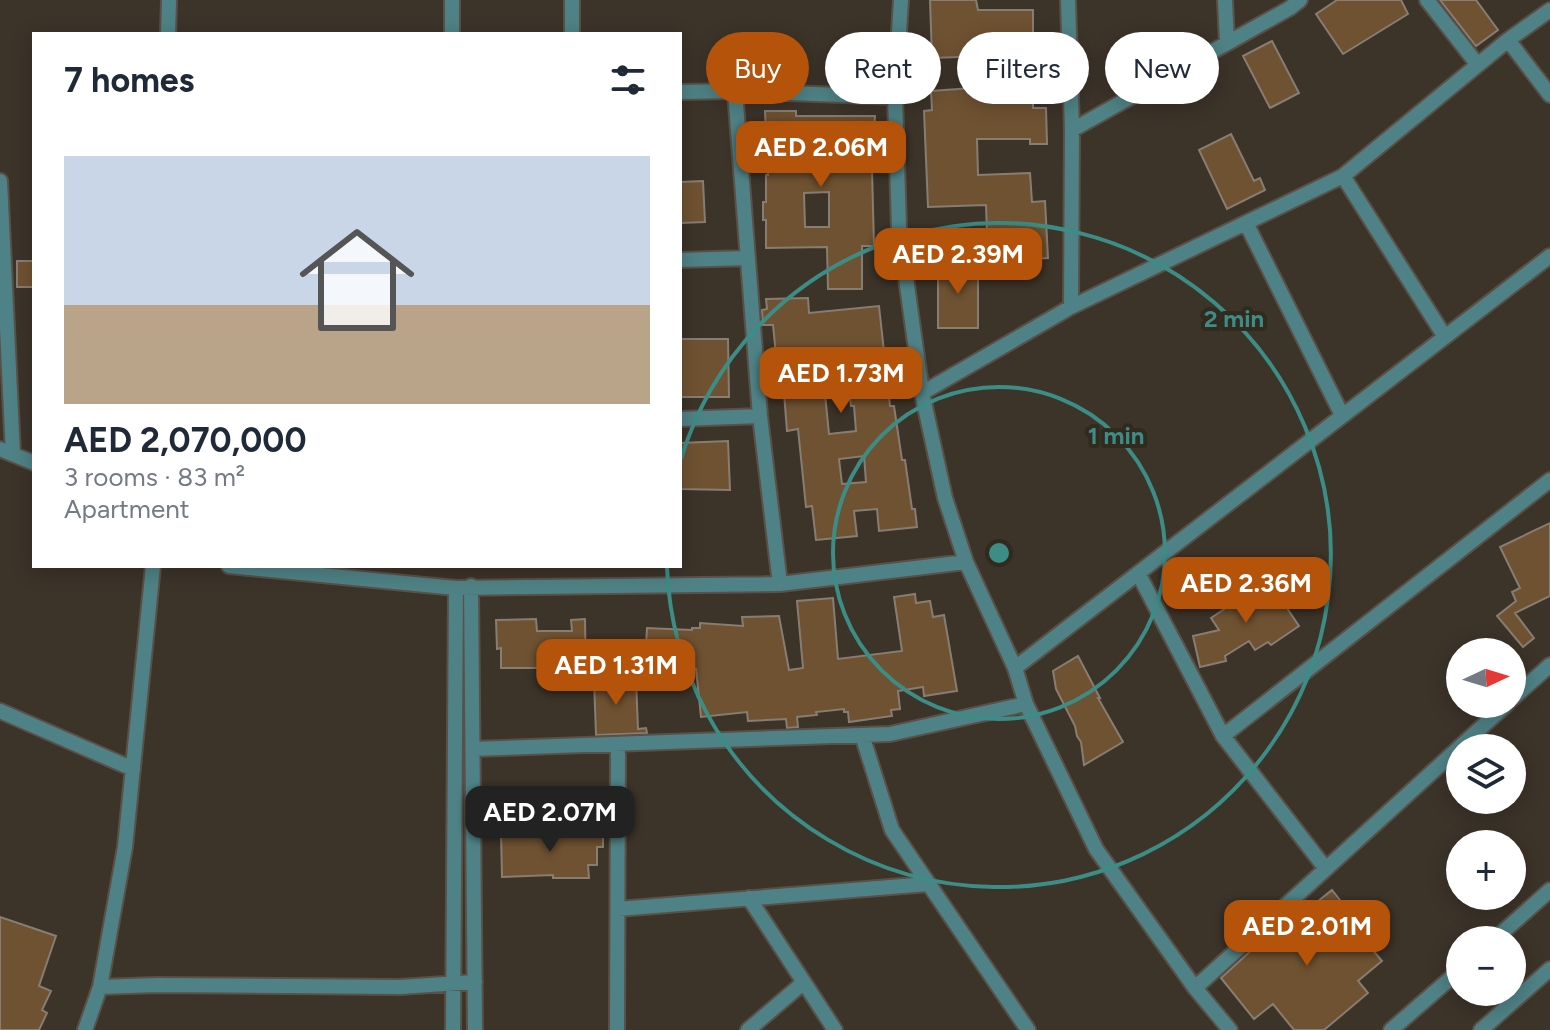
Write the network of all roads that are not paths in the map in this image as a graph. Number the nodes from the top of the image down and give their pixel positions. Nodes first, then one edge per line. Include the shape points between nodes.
1 (169, 0) edge
2 (452, 0) edge
3 (572, 0) edge
4 (901, 0) edge
5 (1068, 0) edge
6 (1225, 0) edge
7 (1300, 0) edge
8 (1427, 0) edge
9 (1550, 10) edge
10 (168, 32) edge
11 (452, 32) edge
12 (572, 32) edge
13 (899, 32) edge
14 (1508, 40) junction
15 (1227, 43) junction
16 (1478, 65) junction
17 (682, 92) edge
18 (706, 92) edge
19 (1550, 95) edge
20 (736, 104) edge
21 (895, 104) edge
22 (1072, 130) junction
23 (1343, 176) junction
24 (0, 181) edge
25 (1246, 223) junction
26 (1550, 256) edge
27 (748, 258) junction
28 (682, 260) edge
29 (2, 265) edge
30 (1071, 307) junction
31 (1445, 337) junction
32 (922, 393) junction
33 (1342, 415) junction
34 (760, 416) junction
35 (682, 419) edge
36 (6, 452) edge
37 (32, 462) edge
38 (1550, 480) edge
39 (966, 562) junction
40 (153, 568) edge
41 (270, 568) edge
42 (311, 570) edge
43 (1138, 573) junction
44 (780, 584) junction
45 (463, 587) junction
46 (1550, 665) edge
47 (1015, 668) junction
48 (1526, 686) edge
49 (1026, 704) junction
50 (0, 711) edge
51 (1492, 718) edge
52 (862, 735) junction
53 (1223, 736) junction
54 (618, 744) junction
55 (473, 749) junction
56 (133, 769) junction
57 (1326, 869) junction
58 (928, 884) junction
59 (1550, 890) edge
60 (749, 898) junction
61 (618, 909) junction
62 (1510, 926) edge
63 (1550, 969) edge
64 (475, 982) junction
65 (1446, 982) edge
66 (453, 983) junction
67 (803, 983) junction
68 (100, 987) junction
69 (1195, 988) junction
70 (1486, 1028) edge
71 (85, 1030) edge
72 (453, 1030) edge
73 (475, 1030) edge
74 (617, 1030) edge
75 (748, 1030) edge
76 (835, 1030) edge
77 (1028, 1030) edge
78 (1230, 1030) edge
79 (1391, 1030) edge

1 - 10 street
2 - 11 street
3 - 12 street
4 - 13 street
5 - 22 street
6 - 15 street
7 - 15 street
8 - 16 street
9 - 14 street
14 - 16 street
14 - 19 street
15 - 22 street
16 - 23 street
17 - 18 street
20 - 27 street
21 - 32 street via 899,228
22 - 30 street
23 - 25 street
23 - 31 street
24 - 29 street
25 - 30 street
25 - 33 street
26 - 31 street
27 - 28 street
27 - 34 street
29 - 36 street
30 - 32 street
31 - 33 street
32 - 39 street via 945,498
33 - 43 street
34 - 35 street
34 - 44 street
36 - 37 street
38 - 53 street
39 - 44 street
39 - 47 street
40 - 56 street
41 - 42 street
42 - 45 street
43 - 47 street
43 - 53 street
44 - 45 street
45 - 55 street
45 - 66 street
46 - 48 street
47 - 49 street
49 - 52 street via 890,734
49 - 69 street via 1096,849
50 - 56 street
51 - 57 street
52 - 54 street
52 - 58 street via 892,830
53 - 57 street
54 - 55 street
54 - 61 street
55 - 64 street
56 - 68 street
57 - 69 street
58 - 60 street
58 - 77 street
59 - 62 street
60 - 61 street
60 - 67 street
61 - 74 street
63 - 70 street
64 - 66 street
64 - 73 street
65 - 79 street
66 - 68 street
66 - 72 street
67 - 75 street
67 - 76 street
68 - 71 street
69 - 78 street

